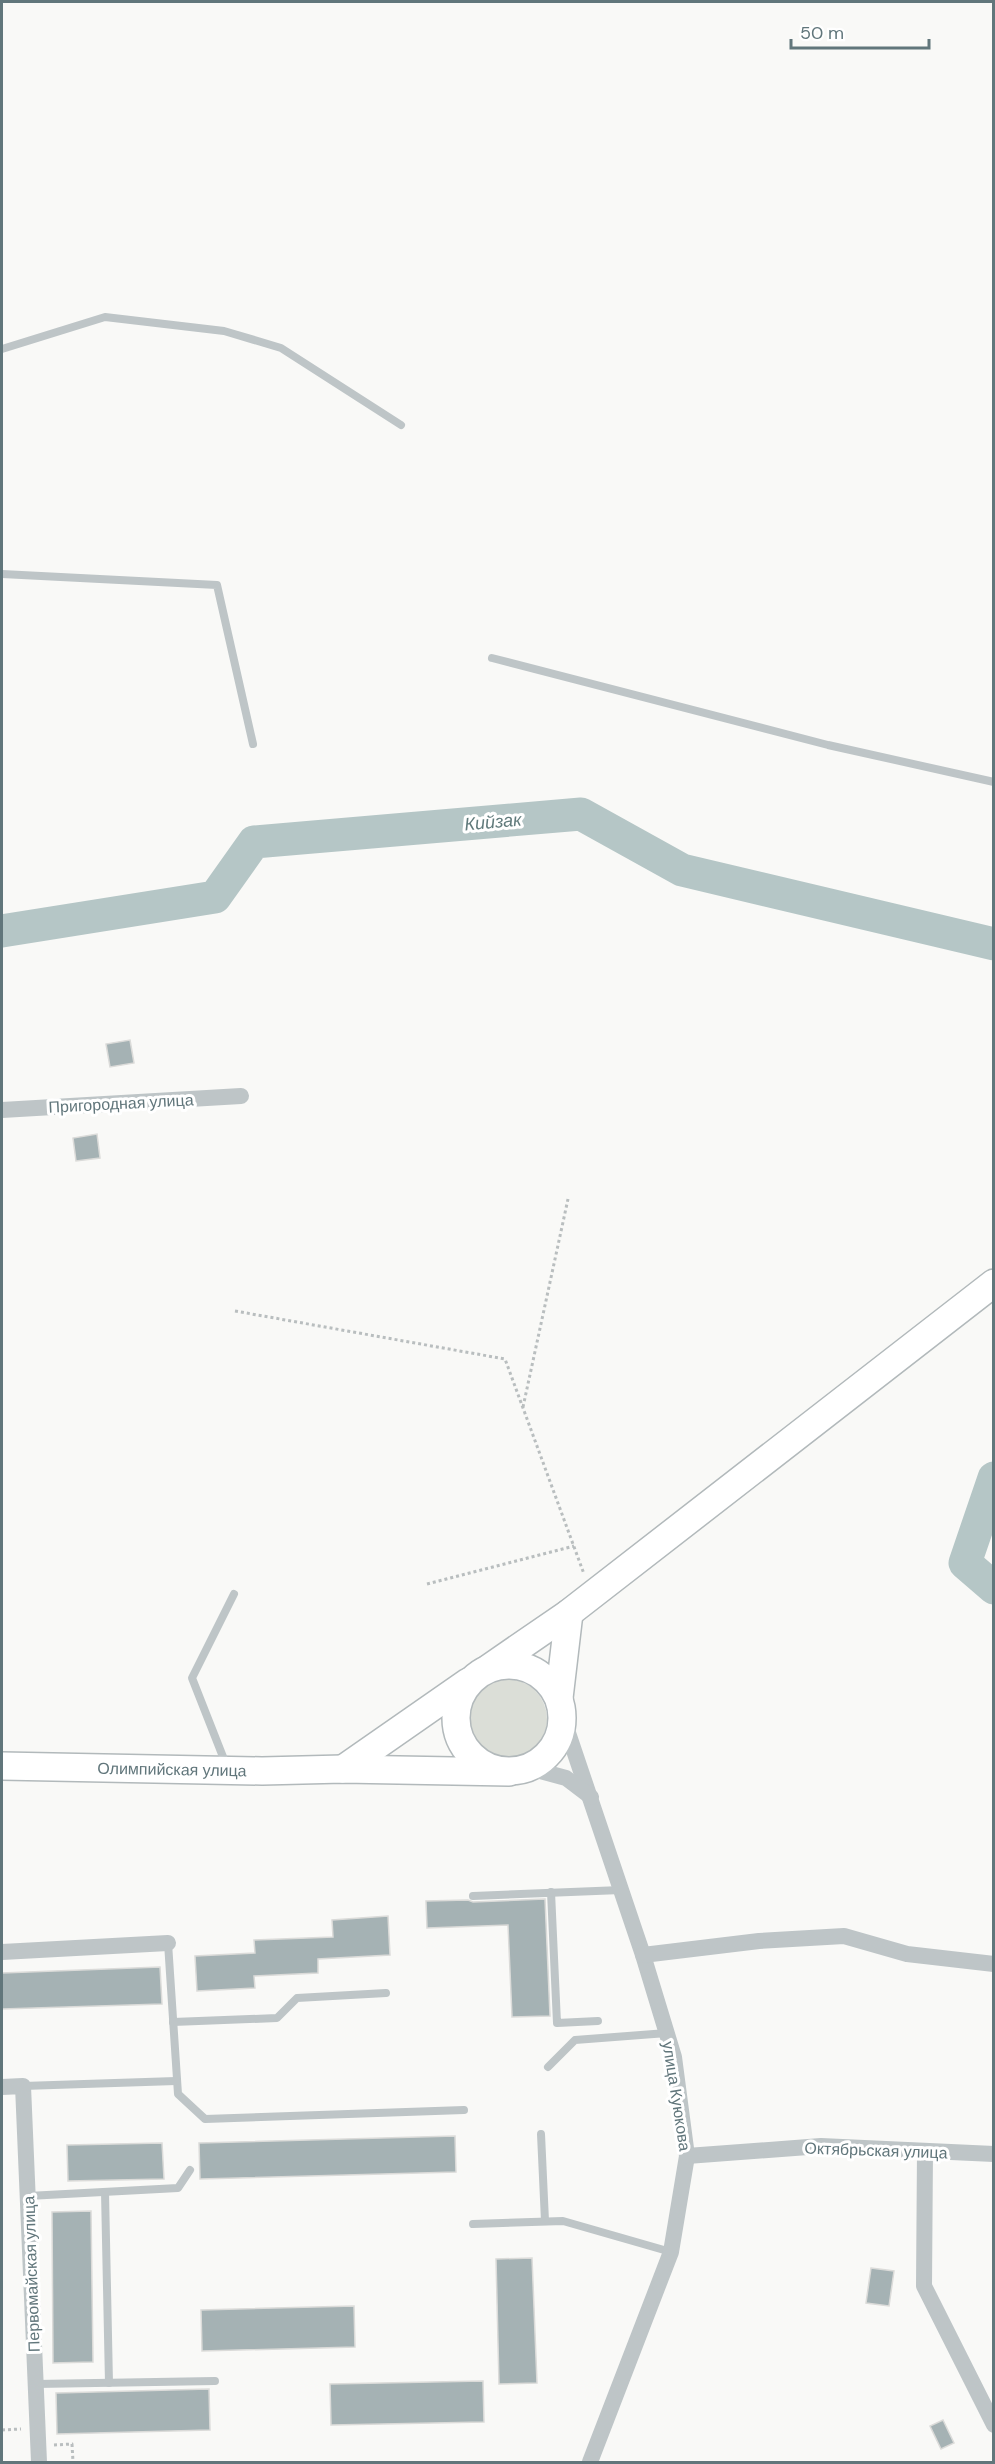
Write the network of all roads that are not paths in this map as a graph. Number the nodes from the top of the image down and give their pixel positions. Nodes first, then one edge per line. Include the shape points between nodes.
1 (2, 349) edge
2 (401, 425) dead end
3 (2, 574) edge
4 (492, 658) dead end
5 (253, 744) dead end
6 (993, 782) edge
7 (241, 1096) dead end
8 (2, 1110) edge
9 (993, 1283) edge
10 (234, 1594) dead end
11 (569, 1613) junction
12 (480, 1674) junction
13 (561, 1708) junction
14 (2, 1766) edge
15 (343, 1769) junction
16 (229, 1770) junction
17 (519, 1770) junction
18 (591, 1797) junction
19 (622, 1890) junction
20 (551, 1892) junction
21 (473, 1896) dead end
22 (168, 1943) joint
23 (2, 1952) edge
24 (643, 1955) junction
25 (993, 1964) edge
26 (386, 1993) dead end
27 (598, 2021) dead end
28 (173, 2022) junction
29 (667, 2033) junction
30 (548, 2067) dead end
31 (176, 2081) junction
32 (23, 2086) junction
33 (2, 2087) edge
34 (464, 2110) dead end
35 (541, 2134) dead end
36 (925, 2151) junction
37 (993, 2154) edge
38 (687, 2156) junction
39 (190, 2170) dead end
40 (105, 2192) junction
41 (28, 2196) junction
42 (545, 2221) junction
43 (472, 2224) dead end
44 (671, 2252) junction
45 (215, 2381) dead end
46 (109, 2383) junction
47 (36, 2384) junction
48 (993, 2425) edge
49 (39, 2463) edge
50 (590, 2463) edge

1 - 2 lane via 105,317 224,331 281,348
3 - 5 lane via 217,585
4 - 6 lane via 828,745
7 - 8 street, Пригородная улица
9 - 11 main road
10 - 16 lane via 192,1678
11 - 12 main road
11 - 13 main road
12 - 13 main road via 510,1664 530,1668 548,1680
12 - 15 main road
12 - 17 main road via 459,1697 455,1718 459,1738 471,1756 488,1768
13 - 17 main road via 559,1739 553,1748 547,1756
13 - 18 street, улица Куюкова
14 - 16 main road, Олимпийская улица
15 - 16 main road, Олимпийская улица
15 - 17 main road, Олимпийская улица
17 - 18 street via 566,1778
18 - 19 street, улица Куюкова
19 - 20 lane
19 - 24 street, улица Куюкова
20 - 21 lane
20 - 27 lane via 557,2023
22 - 23 street
22 - 28 lane
24 - 25 street via 759,1941 844,1936 907,1954
24 - 29 street, улица Куюкова
26 - 28 lane via 297,1998 277,2018
28 - 31 lane
29 - 30 lane via 575,2040
29 - 38 street, улица Куюкова via 674,2057
31 - 32 lane
31 - 34 lane via 178,2094 205,2119
32 - 33 street
32 - 41 street, Первомайская улица
35 - 42 lane
36 - 37 street, Октябрьская улица
36 - 38 street, Октябрьская улица via 821,2146
36 - 48 street via 924,2286
38 - 44 street, улица Куюкова
39 - 40 lane via 178,2188
40 - 41 lane
40 - 46 lane
41 - 47 street, Первомайская улица
42 - 43 lane
42 - 44 lane via 563,2221
44 - 50 street, улица Куюкова
45 - 46 lane
46 - 47 lane
47 - 49 street, Первомайская улица

